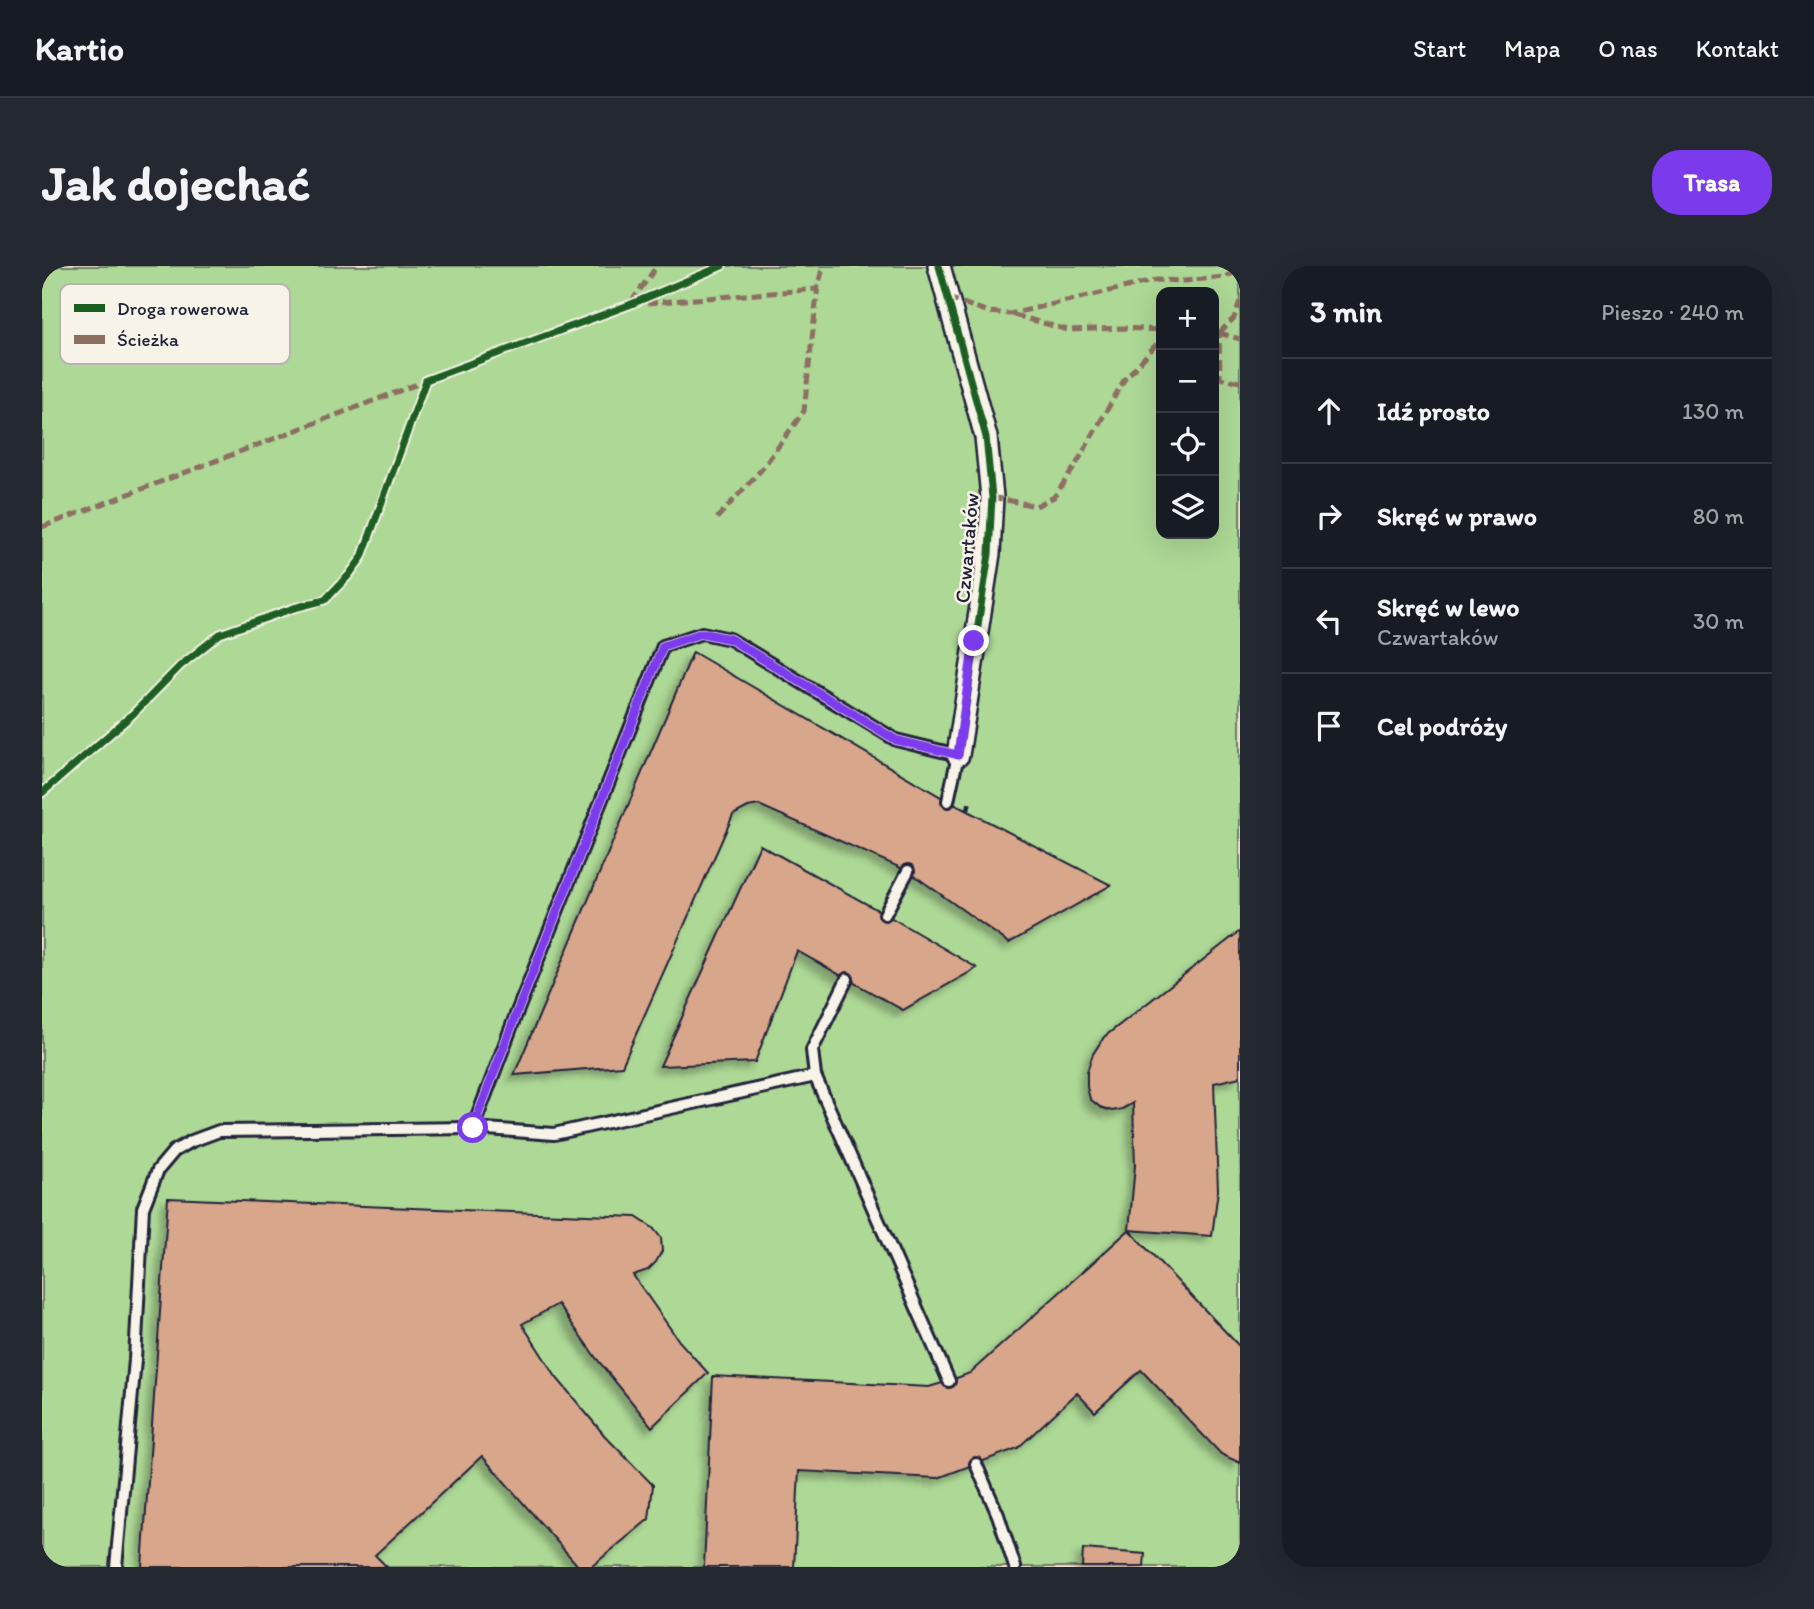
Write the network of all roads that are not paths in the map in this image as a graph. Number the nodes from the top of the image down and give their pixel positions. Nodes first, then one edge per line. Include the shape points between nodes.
1 (939, 266) edge
2 (958, 755) junction
3 (948, 801) dead end
4 (908, 871) dead end
5 (885, 914) dead end
6 (847, 979) dead end
7 (815, 1076) junction
8 (473, 1128) junction
9 (948, 1381) dead end
10 (976, 1464) dead end
11 (116, 1567) edge
12 (1015, 1567) edge

1 - 2 street, Czwartaków via 986,437 992,497 989,554
2 - 3 lane
2 - 8 lane via 896,740 730,639 702,633 663,646
4 - 5 lane
6 - 7 lane via 812,1050
7 - 8 lane via 554,1135
7 - 9 lane
8 - 11 lane via 219,1131 174,1151 158,1170 143,1208
10 - 12 lane

